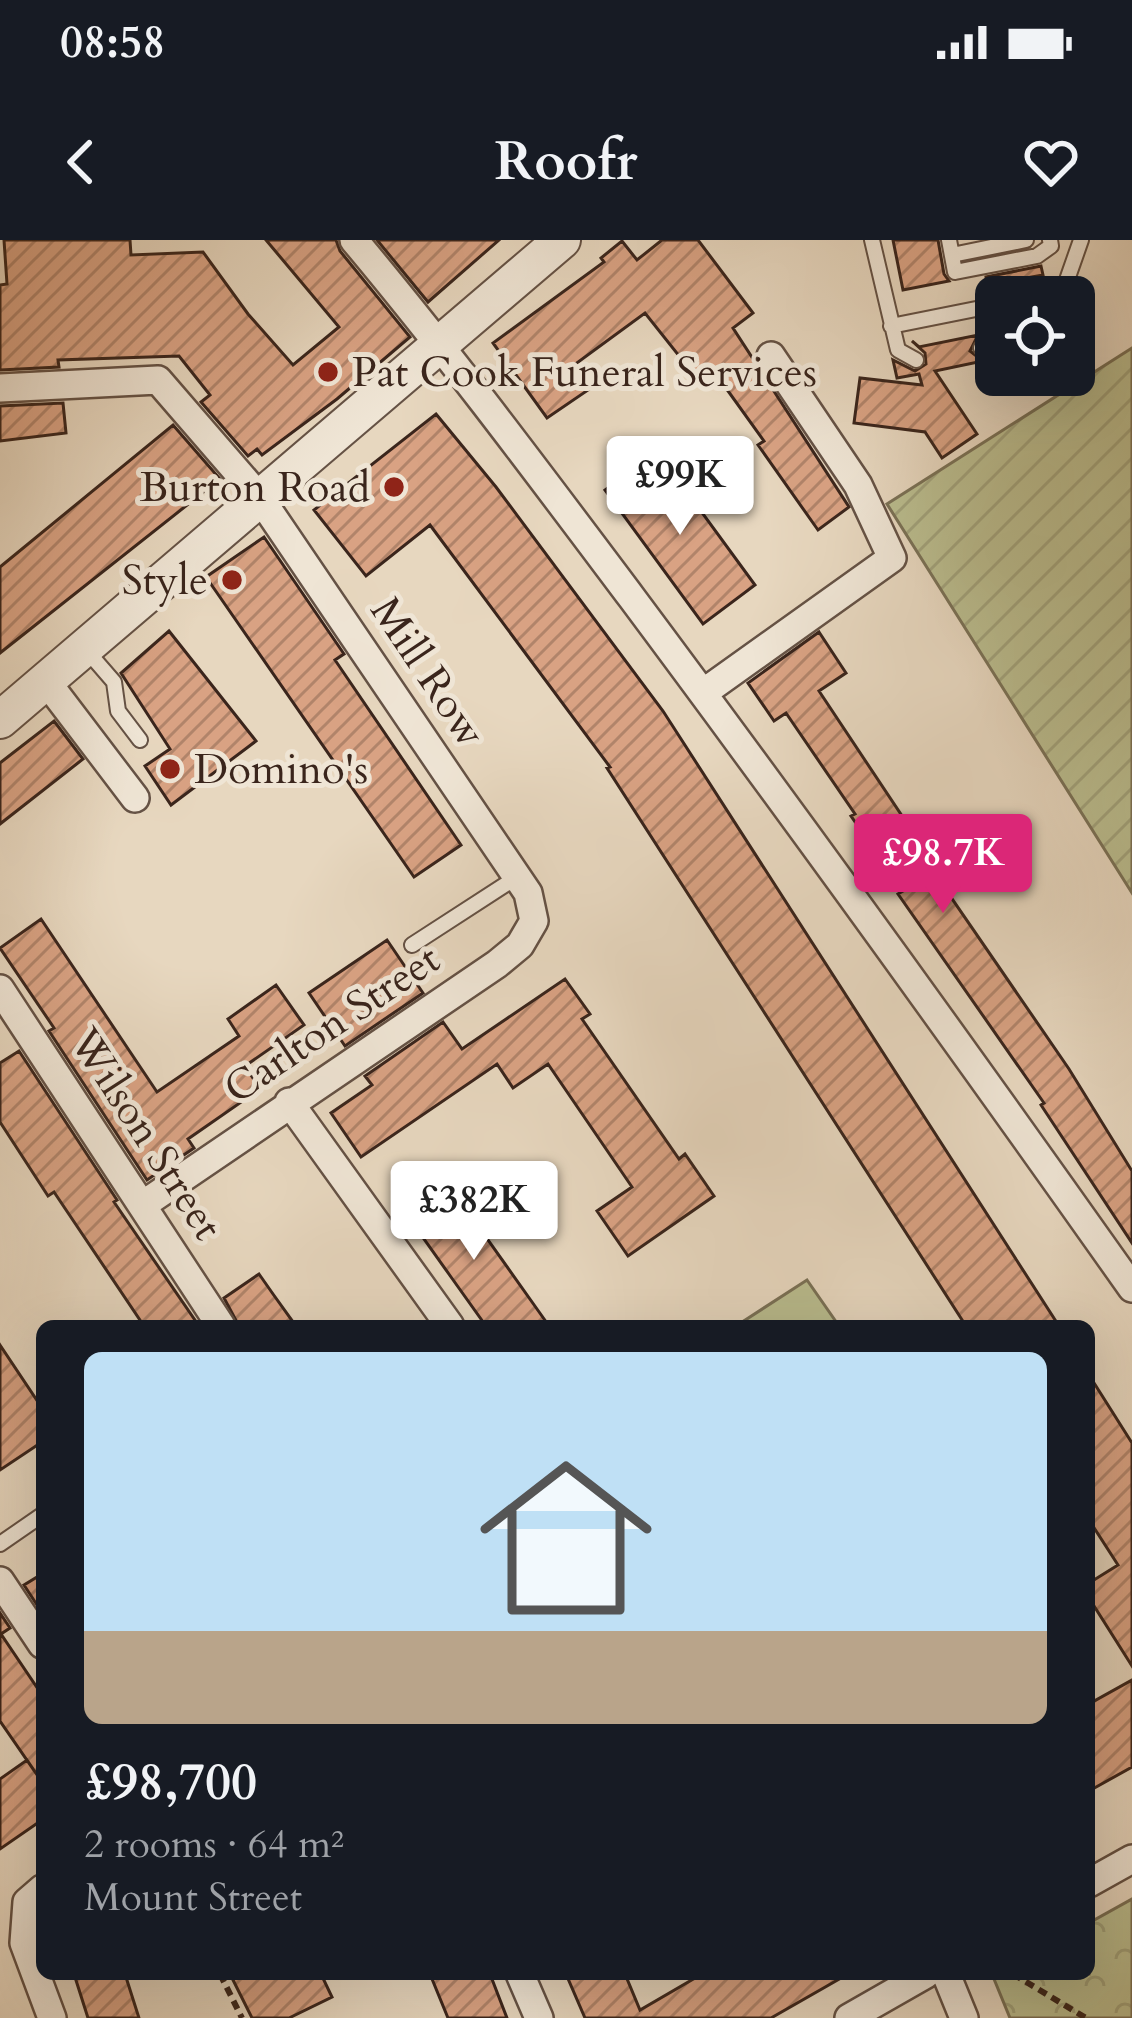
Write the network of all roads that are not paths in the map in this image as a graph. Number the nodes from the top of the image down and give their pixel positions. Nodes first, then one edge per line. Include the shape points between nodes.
1 (354, 240) edge
2 (562, 240) edge
3 (872, 240) edge
4 (1026, 240) edge
5 (1081, 240) edge
6 (1050, 243) edge
7 (951, 247) edge
8 (1069, 276) edge
9 (975, 309) edge
10 (891, 326) junction
11 (441, 344) junction
12 (771, 356) dead end
13 (916, 360) dead end
14 (0, 388) edge
15 (260, 498) junction
16 (84, 648) junction
17 (46, 681) junction
18 (703, 693) junction
19 (0, 720) edge
20 (140, 740) dead end
21 (135, 798) dead end
22 (522, 885) junction
23 (412, 945) dead end
24 (0, 989) edge
25 (289, 1102) junction
26 (144, 1204) junction
27 (1132, 1288) edge
28 (217, 1320) edge
29 (446, 1320) edge
30 (36, 1519) edge
31 (0, 1544) edge
32 (0, 1581) edge
33 (36, 1635) edge
34 (1132, 1859) edge
35 (1095, 1880) edge
36 (36, 1894) edge
37 (36, 1975) edge
38 (38, 1980) edge
39 (523, 1980) edge
40 (916, 1980) edge
41 (948, 1980) edge
42 (52, 2018) edge
43 (539, 2018) edge
44 (849, 2018) edge
45 (964, 2018) edge

1 - 11 street
2 - 11 street
3 - 10 lane
4 - 7 lane
5 - 8 lane
6 - 7 lane via 1036,256 955,272
9 - 10 lane
10 - 13 lane via 898,350
11 - 15 street
11 - 18 street
12 - 18 street via 858,485 892,558
14 - 15 street, Mill Row via 158,380
15 - 16 street
15 - 22 street, Mill Row
16 - 17 street
16 - 20 lane via 114,682 118,711
17 - 19 street
17 - 21 street
18 - 27 street
22 - 23 lane
22 - 25 street, Carlton Street via 534,920 520,945
24 - 26 street, Wilson Street
25 - 26 street, Carlton Street
25 - 29 street
26 - 28 street, Wilson Street
30 - 31 lane
32 - 33 street
34 - 35 street
36 - 37 street via 27,1901 24,1943
38 - 42 street
39 - 43 street
40 - 44 street
41 - 45 street

